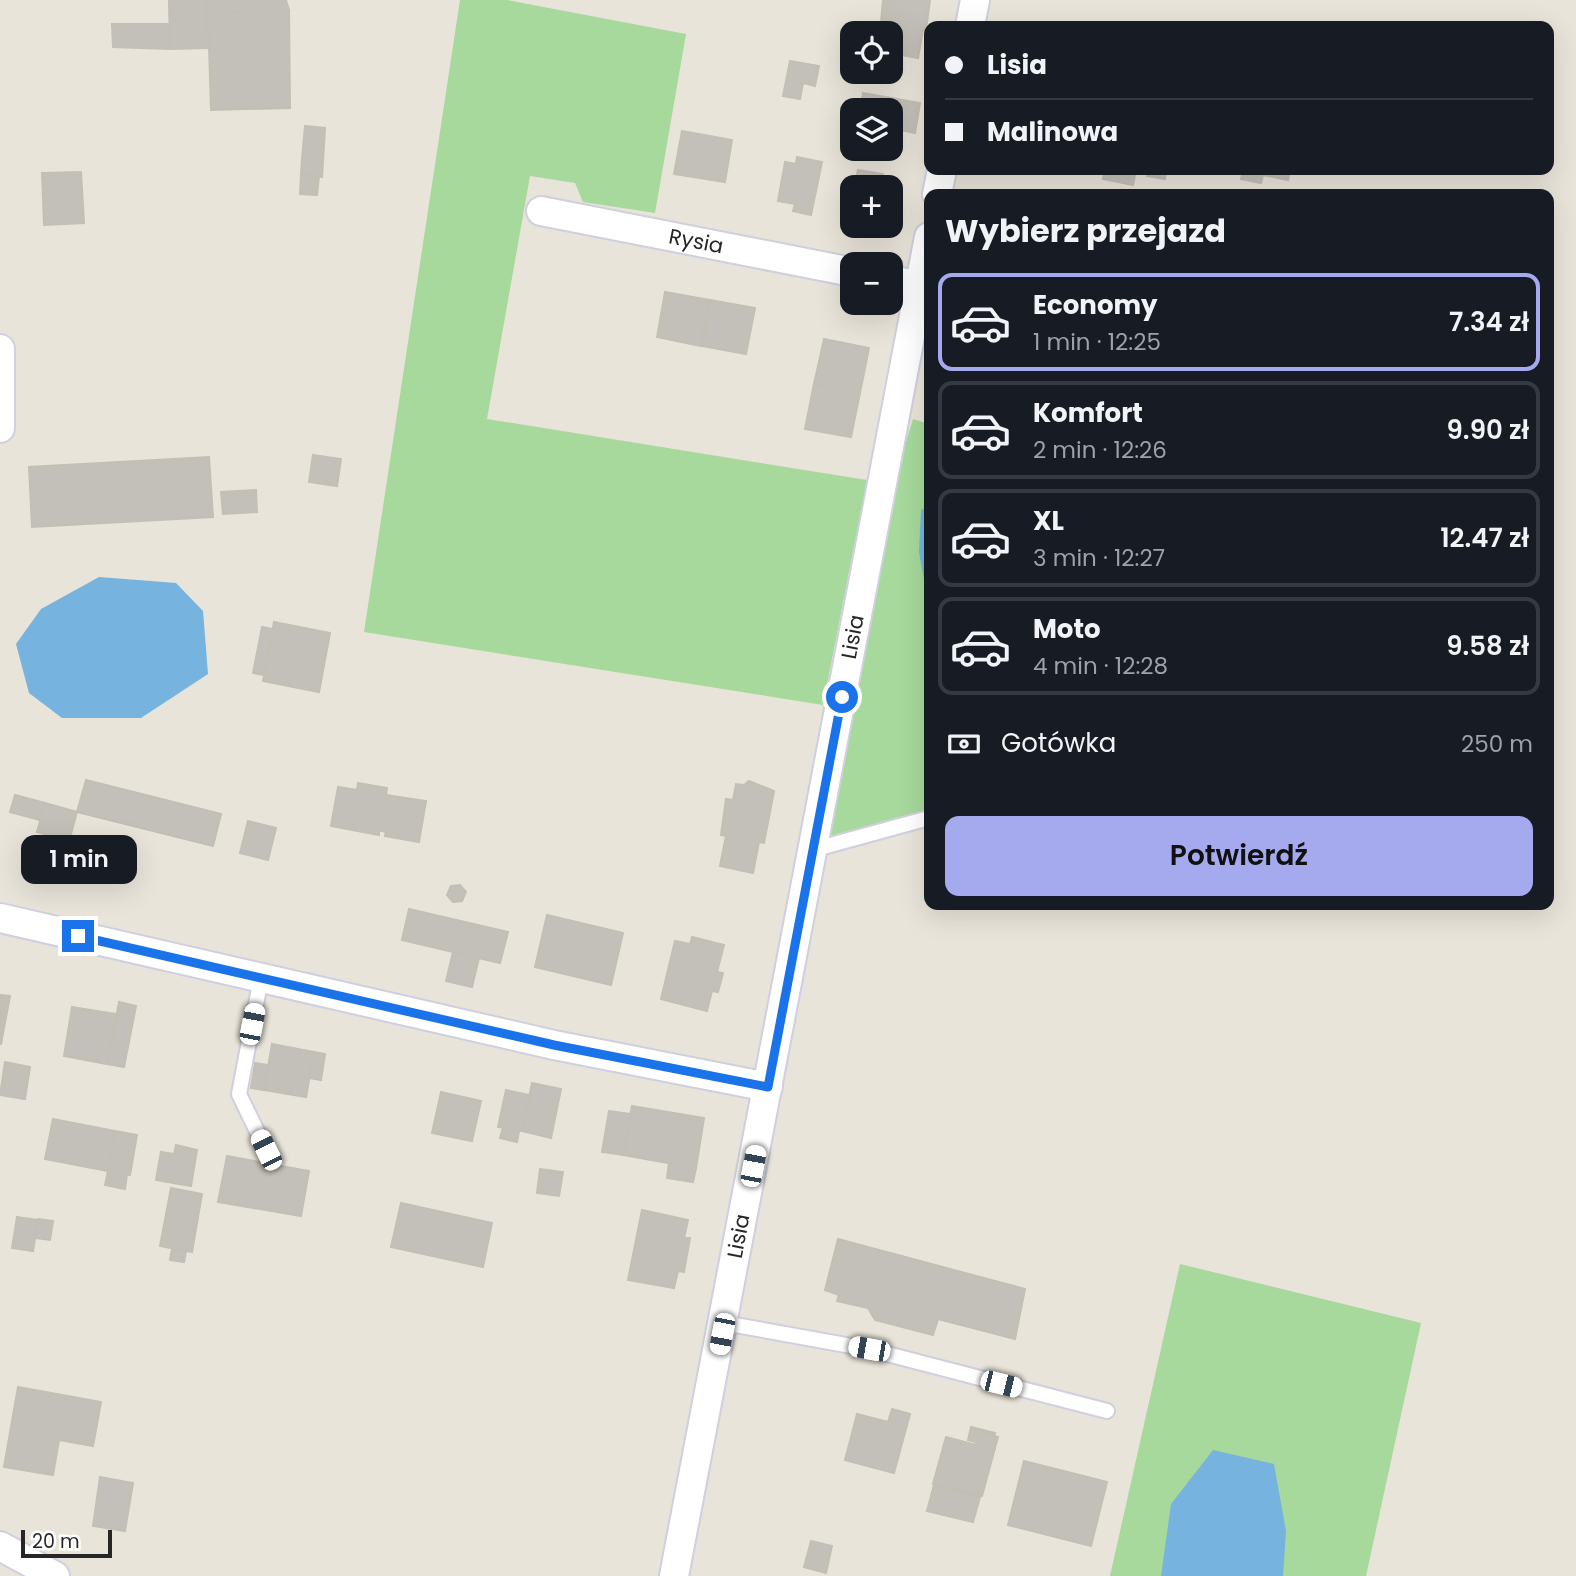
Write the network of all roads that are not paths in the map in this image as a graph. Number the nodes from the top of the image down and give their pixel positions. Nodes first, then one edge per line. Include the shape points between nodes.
1 (975, 0) edge
2 (971, 21) edge
3 (541, 211) dead end
4 (924, 264) edge
5 (840, 270) edge
6 (903, 282) edge
7 (920, 286) junction
8 (0, 349) edge
9 (0, 428) edge
10 (924, 819) edge
11 (813, 850) junction
12 (0, 918) edge
13 (261, 978) junction
14 (768, 1087) junction
15 (266, 1150) dead end
16 (723, 1323) junction
17 (1107, 1411) dead end
18 (0, 1546) edge
19 (55, 1576) edge
20 (674, 1576) edge

1 - 2 street
3 - 5 street, Rysia
4 - 7 street, Lisia
6 - 7 street
7 - 11 street, Lisia
8 - 9 street
10 - 11 lane
11 - 14 street, Lisia
12 - 13 street
13 - 14 street via 554,1045
13 - 15 lane via 239,1094
14 - 16 street, Lisia
16 - 17 lane via 869,1349
16 - 20 street, Lisia
18 - 19 street

